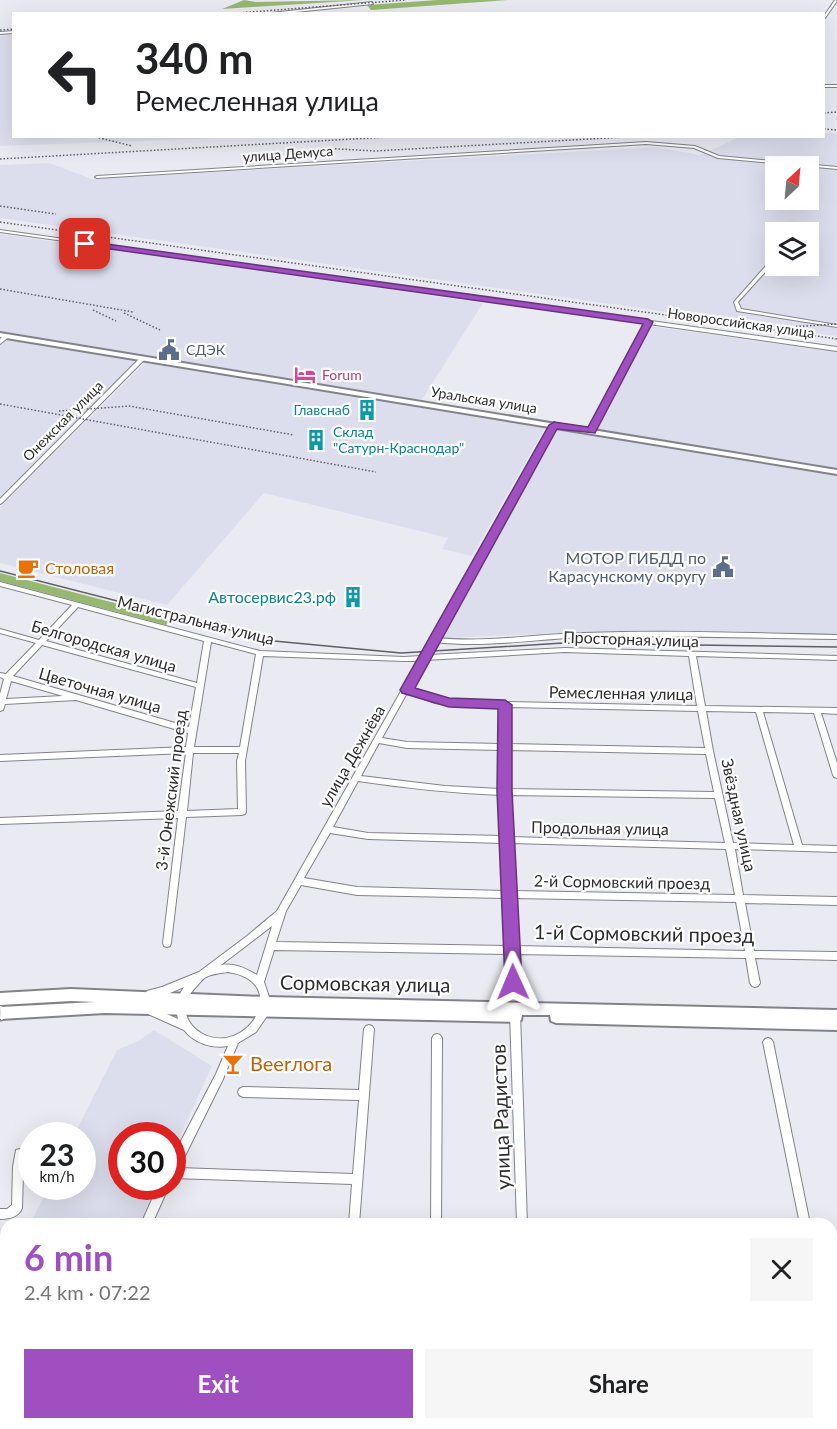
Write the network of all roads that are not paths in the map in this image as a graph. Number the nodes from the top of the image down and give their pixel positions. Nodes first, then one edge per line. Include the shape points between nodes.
1 (836, 0) edge
2 (372, 3) dead end
3 (282, 12) edge
4 (825, 16) edge
5 (837, 168) edge
6 (97, 177) dead end
7 (0, 231) edge
8 (765, 270) edge
9 (648, 322) junction
10 (837, 326) edge
11 (3, 337) edge
12 (837, 349) edge
13 (143, 358) junction
14 (554, 425) junction
15 (591, 431) junction
16 (837, 472) edge
17 (0, 502) edge
18 (0, 584) edge
19 (77, 604) junction
20 (0, 631) edge
21 (837, 637) edge
22 (208, 640) junction
23 (434, 640) junction
24 (43, 642) junction
25 (261, 653) junction
26 (692, 654) junction
27 (425, 657) junction
28 (837, 658) edge
29 (4, 676) edge
30 (200, 687) junction
31 (407, 690) junction
32 (79, 697) junction
33 (0, 704) edge
34 (505, 705) junction
35 (701, 708) junction
36 (759, 710) junction
37 (817, 711) junction
38 (837, 711) edge
39 (192, 731) junction
40 (378, 740) junction
41 (506, 747) junction
42 (190, 750) junction
43 (243, 750) junction
44 (709, 751) junction
45 (0, 758) edge
46 (837, 775) edge
47 (355, 778) junction
48 (504, 791) junction
49 (718, 795) junction
50 (183, 815) junction
51 (0, 821) edge
52 (327, 829) junction
53 (506, 840) junction
54 (730, 846) junction
55 (799, 848) junction
56 (837, 849) edge
57 (299, 881) junction
58 (509, 895) junction
59 (741, 899) junction
60 (837, 901) edge
61 (282, 910) junction
62 (166, 944) dead end
63 (270, 946) junction
64 (513, 949) junction
65 (750, 954) junction
66 (837, 956) edge
67 (199, 977) junction
68 (259, 982) junction
69 (513, 982) dead end
70 (755, 983) dead end
71 (109, 997) junction
72 (81, 1002) junction
73 (181, 1005) junction
74 (265, 1007) junction
75 (0, 1008) edge
76 (144, 1008) junction
77 (515, 1012) junction
78 (837, 1016) edge
79 (837, 1024) edge
80 (185, 1027) junction
81 (369, 1029) dead end
82 (437, 1038) dead end
83 (235, 1040) junction
84 (768, 1042) dead end
85 (243, 1092) dead end
86 (363, 1095) junction
87 (186, 1143) edge
88 (18, 1164) edge
89 (186, 1172) edge
90 (357, 1179) junction
91 (18, 1187) edge
92 (18, 1187) edge
93 (157, 1200) edge
94 (0, 1214) edge
95 (149, 1218) edge
96 (354, 1218) edge
97 (436, 1218) edge
98 (522, 1218) edge
99 (804, 1218) edge

1 - 4 street
2 - 3 street
5 - 6 street, улица Демуса via 718,157 695,147 646,143
7 - 9 street, Новороссийская улица
8 - 10 street via 736,302 739,310
9 - 12 street, Новороссийская улица
9 - 15 street
11 - 13 main road, Уральская улица
13 - 14 main road, Уральская улица
13 - 17 street, Онежская улица
14 - 15 main road, Уральская улица
14 - 23 street, улица Дежнёва
15 - 16 main road, Уральская улица
18 - 19 street, Магистральная улица
19 - 22 street, Магистральная улица
19 - 24 street
20 - 24 street, Белгородская улица
21 - 23 street, Просторная улица via 632,634 452,643
22 - 25 street, Магистральная улица
22 - 30 street, 3-й Онежский проезд
23 - 27 street, улица Дежнёва
24 - 29 street
24 - 30 street, Белгородская улица
25 - 27 street, Магистральная улица
25 - 43 street
26 - 27 street, Просторная улица via 565,650
26 - 28 street, Просторная улица
26 - 35 street, Звёздная улица
27 - 31 street, улица Дежнёва
29 - 32 street, Цветочная улица
29 - 33 street
30 - 39 street, 3-й Онежский проезд
31 - 34 street, Ремесленная улица via 449,703
31 - 40 street, улица Дежнёва
32 - 33 street
32 - 39 street, Цветочная улица
34 - 35 street, Ремесленная улица
34 - 41 street
35 - 36 street, Ремесленная улица
35 - 44 street, Звёздная улица
36 - 37 street, Ремесленная улица
36 - 55 street
37 - 38 street, Ремесленная улица
37 - 46 street
39 - 42 street, 3-й Онежский проезд
40 - 41 street via 407,745
40 - 47 street, улица Дежнёва
41 - 44 street
41 - 48 street
42 - 43 street
42 - 45 street
42 - 50 street, 3-й Онежский проезд
43 - 50 street via 242,812
44 - 49 street, Звёздная улица
47 - 48 street via 408,787
47 - 52 street, улица Дежнёва
48 - 49 street
48 - 53 street
49 - 54 street, Звёздная улица
50 - 51 street
50 - 62 street, 3-й Онежский проезд
52 - 53 street, Продольная улица via 368,836
52 - 57 street, улица Дежнёва
53 - 54 street, Продольная улица
53 - 58 street
54 - 55 street, Продольная улица
54 - 59 street, Звёздная улица
55 - 56 street, Продольная улица
57 - 58 street, 2-й Сормовский проезд via 357,891
57 - 61 street, улица Дежнёва
58 - 59 street, 2-й Сормовский проезд
58 - 64 street
59 - 60 street, 2-й Сормовский проезд
59 - 65 street, Звёздная улица
61 - 63 street, улица Дежнёва
61 - 67 street
63 - 64 street, 1-й Сормовский проезд
63 - 68 street, улица Дежнёва
64 - 65 street, 1-й Сормовский проезд
64 - 69 street
65 - 66 street, 1-й Сормовский проезд
65 - 70 street, Звёздная улица
67 - 68 street via 217,969 233,968
67 - 71 street via 156,993
67 - 73 street via 188,988
68 - 74 street
71 - 72 main road, Сормовская улица
71 - 73 main road, Сормовская улица
72 - 75 main road, Сормовская улица
72 - 76 main road, Сормовская улица
73 - 74 main road, Сормовская улица
73 - 76 main road, Сормовская улица
73 - 80 street
74 - 77 main road, Сормовская улица
74 - 83 street via 252,1030
76 - 80 street
77 - 78 main road, Сормовская улица
77 - 79 main road, Сормовская улица
77 - 98 street, улица Радистов
80 - 83 street via 208,1042
81 - 86 street
82 - 97 street
83 - 87 street
84 - 99 street
85 - 86 street
86 - 90 street
88 - 92 street
89 - 90 street
90 - 96 street
91 - 94 street via 17,1208
93 - 95 street

